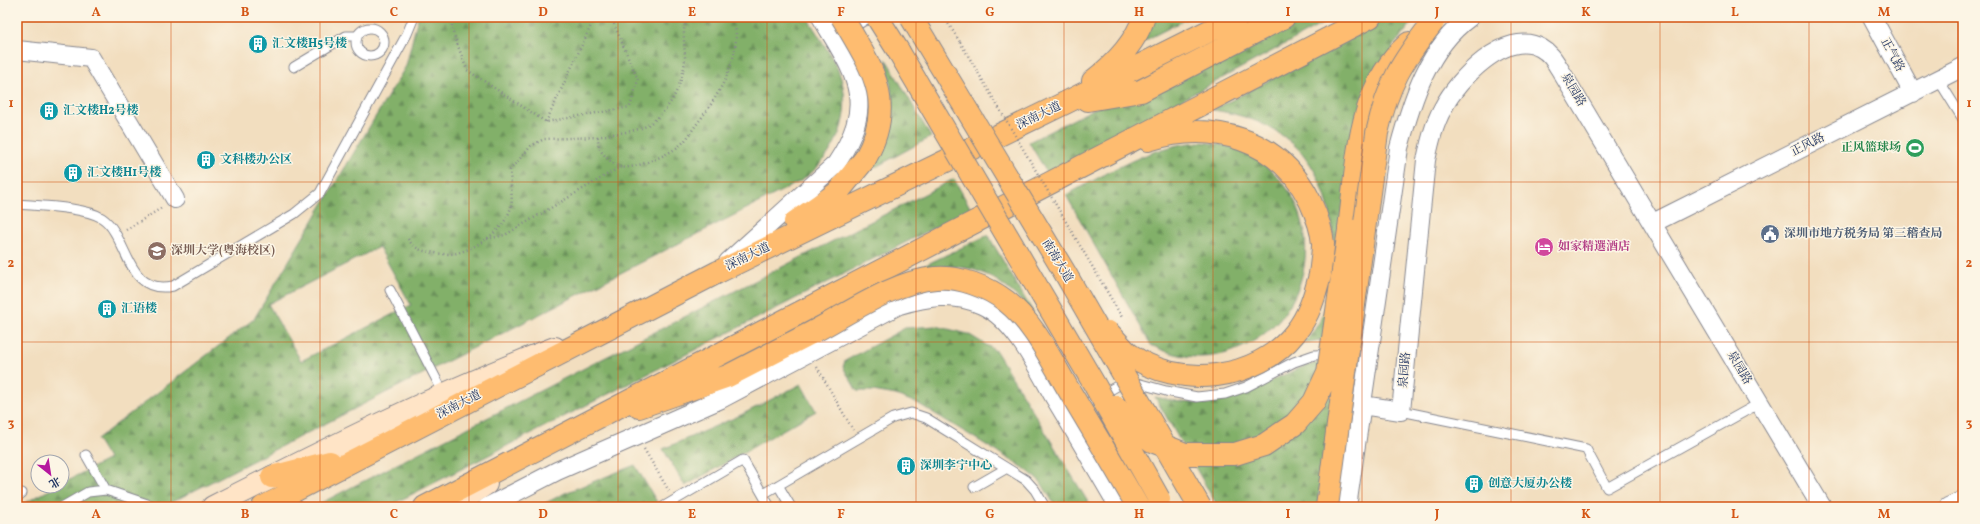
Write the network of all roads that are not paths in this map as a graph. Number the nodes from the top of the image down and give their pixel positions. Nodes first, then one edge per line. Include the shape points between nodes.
1 (414, 17) edge
2 (821, 17) edge
3 (842, 17) edge
4 (870, 17) edge
5 (877, 17) edge
6 (892, 17) edge
7 (911, 17) edge
8 (921, 17) edge
9 (1144, 17) edge
10 (1237, 17) edge
11 (1284, 17) edge
12 (1341, 17) edge
13 (1370, 17) edge
14 (1470, 17) edge
15 (1872, 17) edge
16 (1436, 19) edge
17 (357, 36) junction
18 (1331, 37) junction
19 (834, 39) junction
20 (382, 49) junction
21 (17, 50) edge
22 (899, 52) junction
23 (394, 56) junction
24 (938, 60) junction
25 (294, 67) dead end
26 (1963, 67) edge
27 (1938, 79) junction
28 (1913, 93) junction
29 (1065, 103) junction
30 (1963, 119) edge
31 (1116, 149) junction
32 (175, 200) road end
33 (17, 204) edge
34 (1654, 223) junction
35 (718, 272) junction
36 (1065, 273) junction
37 (390, 290) dead end
38 (610, 326) junction
39 (1361, 353) junction
40 (1092, 382) junction
41 (444, 394) junction
42 (1760, 403) junction
43 (1362, 405) junction
44 (1401, 411) junction
45 (1066, 415) junction
46 (572, 430) junction
47 (534, 450) junction
48 (366, 453) junction
49 (86, 455) dead end
50 (1007, 468) junction
51 (272, 477) junction
52 (778, 485) junction
53 (974, 487) dead end
54 (106, 490) junction
55 (763, 494) junction
56 (1963, 500) edge
57 (62, 507) edge
58 (156, 507) edge
59 (213, 507) edge
60 (263, 507) edge
61 (425, 507) edge
62 (452, 507) edge
63 (487, 507) edge
64 (663, 507) edge
65 (770, 507) edge
66 (791, 507) edge
67 (1045, 507) edge
68 (1119, 507) edge
69 (1138, 507) edge
70 (1163, 507) edge
71 (1200, 507) edge
72 (1327, 507) edge
73 (1347, 507) edge
74 (1822, 507) edge
75 (1948, 507) edge

1 - 23 lane
2 - 19 street
3 - 35 main road, bridge via 862,52 879,93 881,111 873,144 865,159 837,193
4 - 19 lane
5 - 22 main road
6 - 22 main road
7 - 24 main road, 南海大道, bridge
8 - 24 main road, bridge
9 - 29 main road via 1126,50 1103,73
10 - 29 main road, 深南大道
11 - 29 main road via 1141,90
12 - 18 main road via 1339,26
13 - 18 main road
14 - 39 street via 1444,43 1428,68 1410,106 1399,148
15 - 28 street, 正气路
16 - 40 main road, bridge via 1404,48 1381,76 1369,101 1363,124 1328,372 1314,402 1295,424 1264,445 1235,454 1185,454 1152,441
16 - 72 main road, bridge via 1396,73 1384,102 1377,133
17 - 20 lane via 358,50 365,56 375,56
17 - 20 lane via 363,29 377,29 383,36
17 - 25 lane via 346,36
18 - 31 main road
19 - 35 street via 851,68 858,87 859,107 849,144 836,164
20 - 23 lane
21 - 32 street via 90,58
22 - 40 main road, bridge
23 - 33 lane via 320,193 294,214 173,286 153,286 141,279 110,224 100,217 86,211
24 - 36 main road, 南海大道, bridge
26 - 27 street, 正风路
27 - 28 street, 正风路
27 - 30 lane
28 - 34 street, 正风路
29 - 35 main road, 深南大道
31 - 36 main road, bridge via 1153,138 1186,133 1221,134 1241,138 1264,149 1289,170 1304,189 1318,217 1323,244 1320,275 1306,315 1295,333 1276,352 1254,365 1230,373 1203,376 1175,374 1151,366 1129,353 1105,328
31 - 46 main road
34 - 42 street, 泉园路
34 - 44 street, 泉园路 via 1547,52 1531,44 1520,44 1473,68 1442,109 1426,160
35 - 38 main road, 深南大道
36 - 71 main road, 南海大道, bridge
37 - 41 lane
38 - 41 main road via 492,372
38 - 48 main road, 深南大道
39 - 43 street
39 - 45 lane via 1314,355 1294,362 1246,387 1225,394 1198,397 1137,383 1117,386
40 - 70 main road, bridge
41 - 51 main road
42 - 44 lane via 1607,488 1586,449
42 - 74 street, 泉园路
43 - 44 street
43 - 73 street
45 - 63 street via 1023,345 1002,318 983,305 955,296 926,298 899,305 721,399 557,471
45 - 68 street
46 - 47 main road
46 - 69 main road, bridge via 728,376 886,293 912,282 937,278 963,280 984,288 1006,301 1022,316 1041,343
47 - 61 main road
47 - 62 main road
48 - 51 main road
48 - 60 main road, 深南大道
49 - 54 lane
50 - 52 lane via 918,414 902,414
50 - 53 lane
50 - 67 lane via 1031,484
51 - 59 main road
52 - 55 lane
52 - 66 lane
54 - 57 lane via 88,492
54 - 58 lane
55 - 64 lane via 743,460
55 - 65 lane
56 - 75 street

